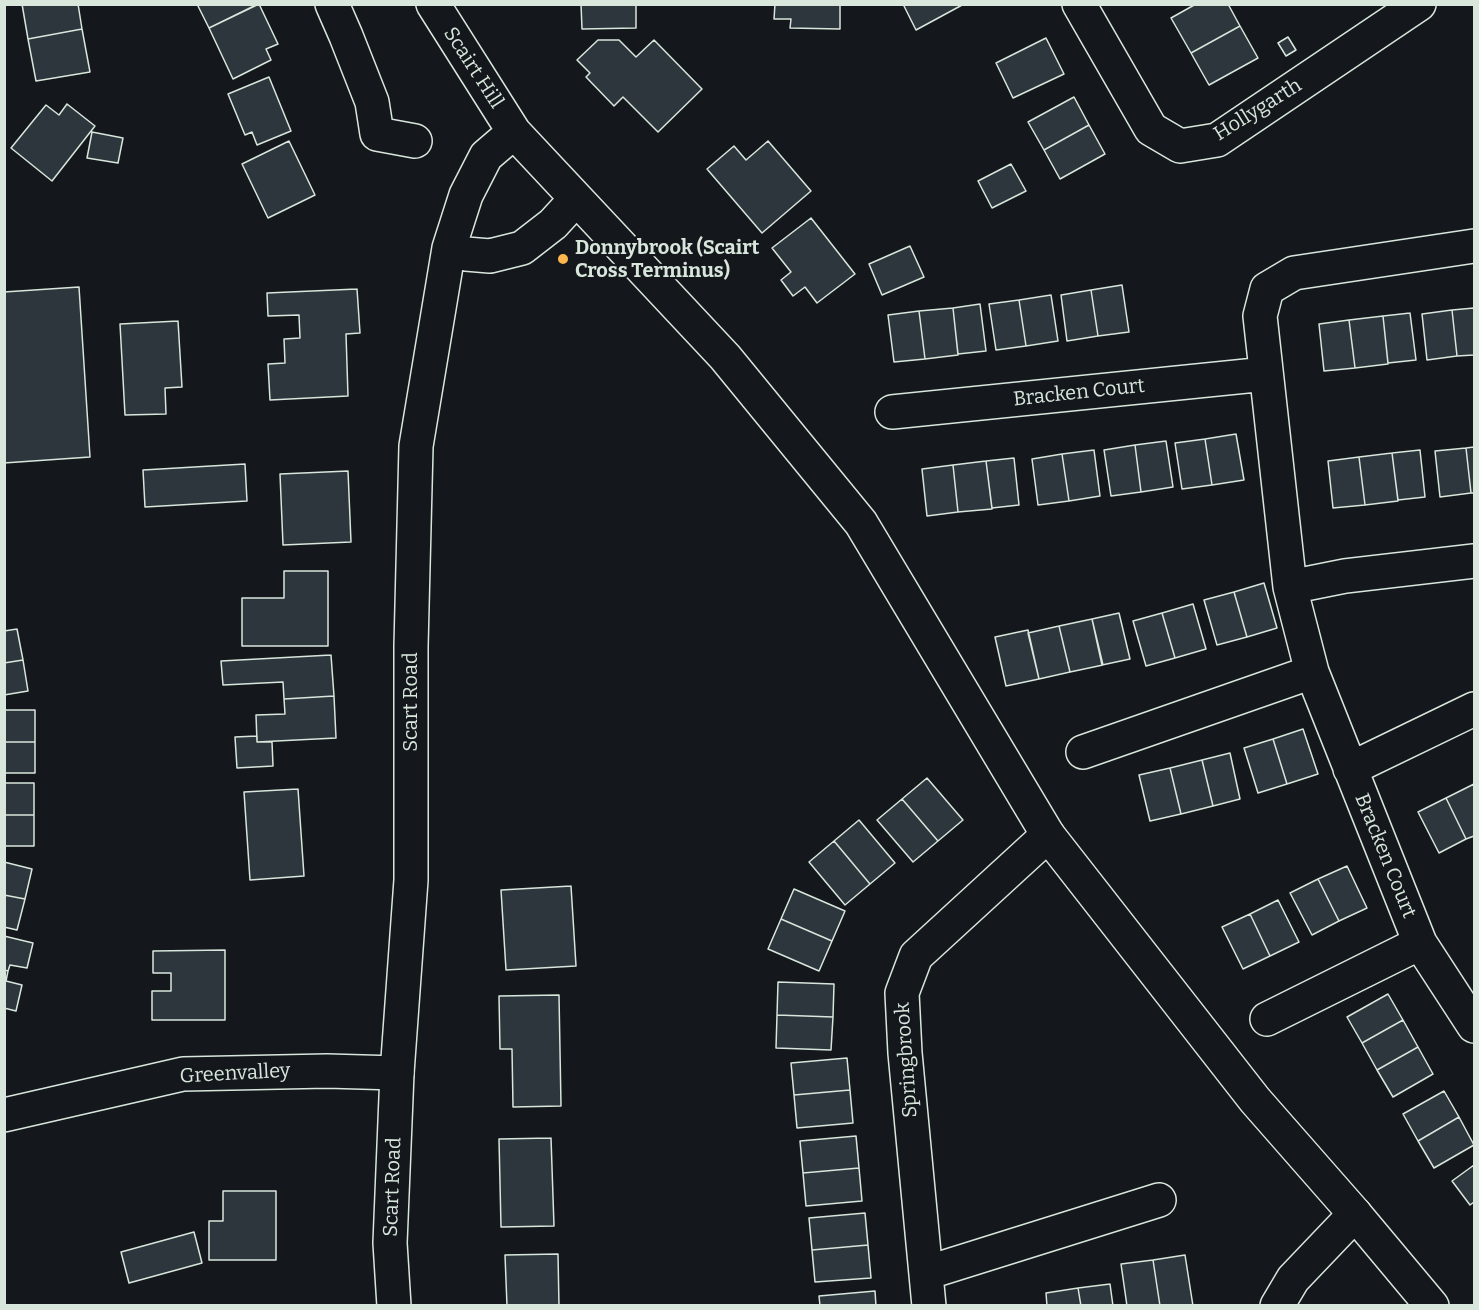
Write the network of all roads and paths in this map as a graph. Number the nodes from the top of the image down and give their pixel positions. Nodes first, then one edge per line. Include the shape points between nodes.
1 (332, 4) edge
2 (433, 4) edge
3 (1080, 4) edge
4 (1419, 4) edge
5 (514, 132) junction
6 (415, 141) dead end
7 (576, 199) junction
8 (1474, 246) edge
9 (449, 248) junction
10 (1266, 374) junction
11 (892, 412) dead end
12 (1474, 561) edge
13 (1290, 587) junction
14 (1312, 672) junction
15 (1474, 709) edge
16 (1083, 752) dead end
17 (1350, 769) junction
18 (1048, 835) junction
19 (1420, 943) junction
20 (1267, 1019) dead end
21 (1474, 1026) edge
22 (397, 1073) junction
23 (4, 1115) edge
24 (1159, 1200) dead end
25 (1355, 1214) junction
26 (926, 1273) junction
27 (394, 1305) edge
28 (929, 1305) edge
29 (1277, 1305) edge
30 (1432, 1305) edge

1 - 6 street via 372,102 377,134
2 - 5 street, Scairt Hill
3 - 4 street, Hollygarth via 1151,129 1180,146 1217,140
5 - 7 street, Scairt Hill
5 - 9 street, Scart Road via 486,156 466,195
7 - 9 street via 553,224 522,248 490,256
7 - 18 street, Scairt Hill via 725,357 861,523
8 - 10 street, Bracken Court via 1294,273 1267,289 1260,315
9 - 22 street, Scart Road via 416,446 411,880
10 - 11 street, Bracken Court
10 - 13 street, Bracken Court
12 - 13 street via 1344,576
13 - 14 street, Bracken Court
14 - 16 street
14 - 17 street, Bracken Court
15 - 17 street, Bracken Court
17 - 19 street, Bracken Court
18 - 25 street, Scairt Hill via 1255,1100
18 - 26 street, Springbrook via 916,956 902,993
19 - 20 street, Bracken Court
19 - 21 street, Bracken Court
22 - 23 street, Greenvalley via 183,1074
22 - 27 street, Scart Road via 390,1243
24 - 26 street
25 - 29 street via 1293,1279
25 - 30 street, Scairt Hill
26 - 28 street, Springbrook

